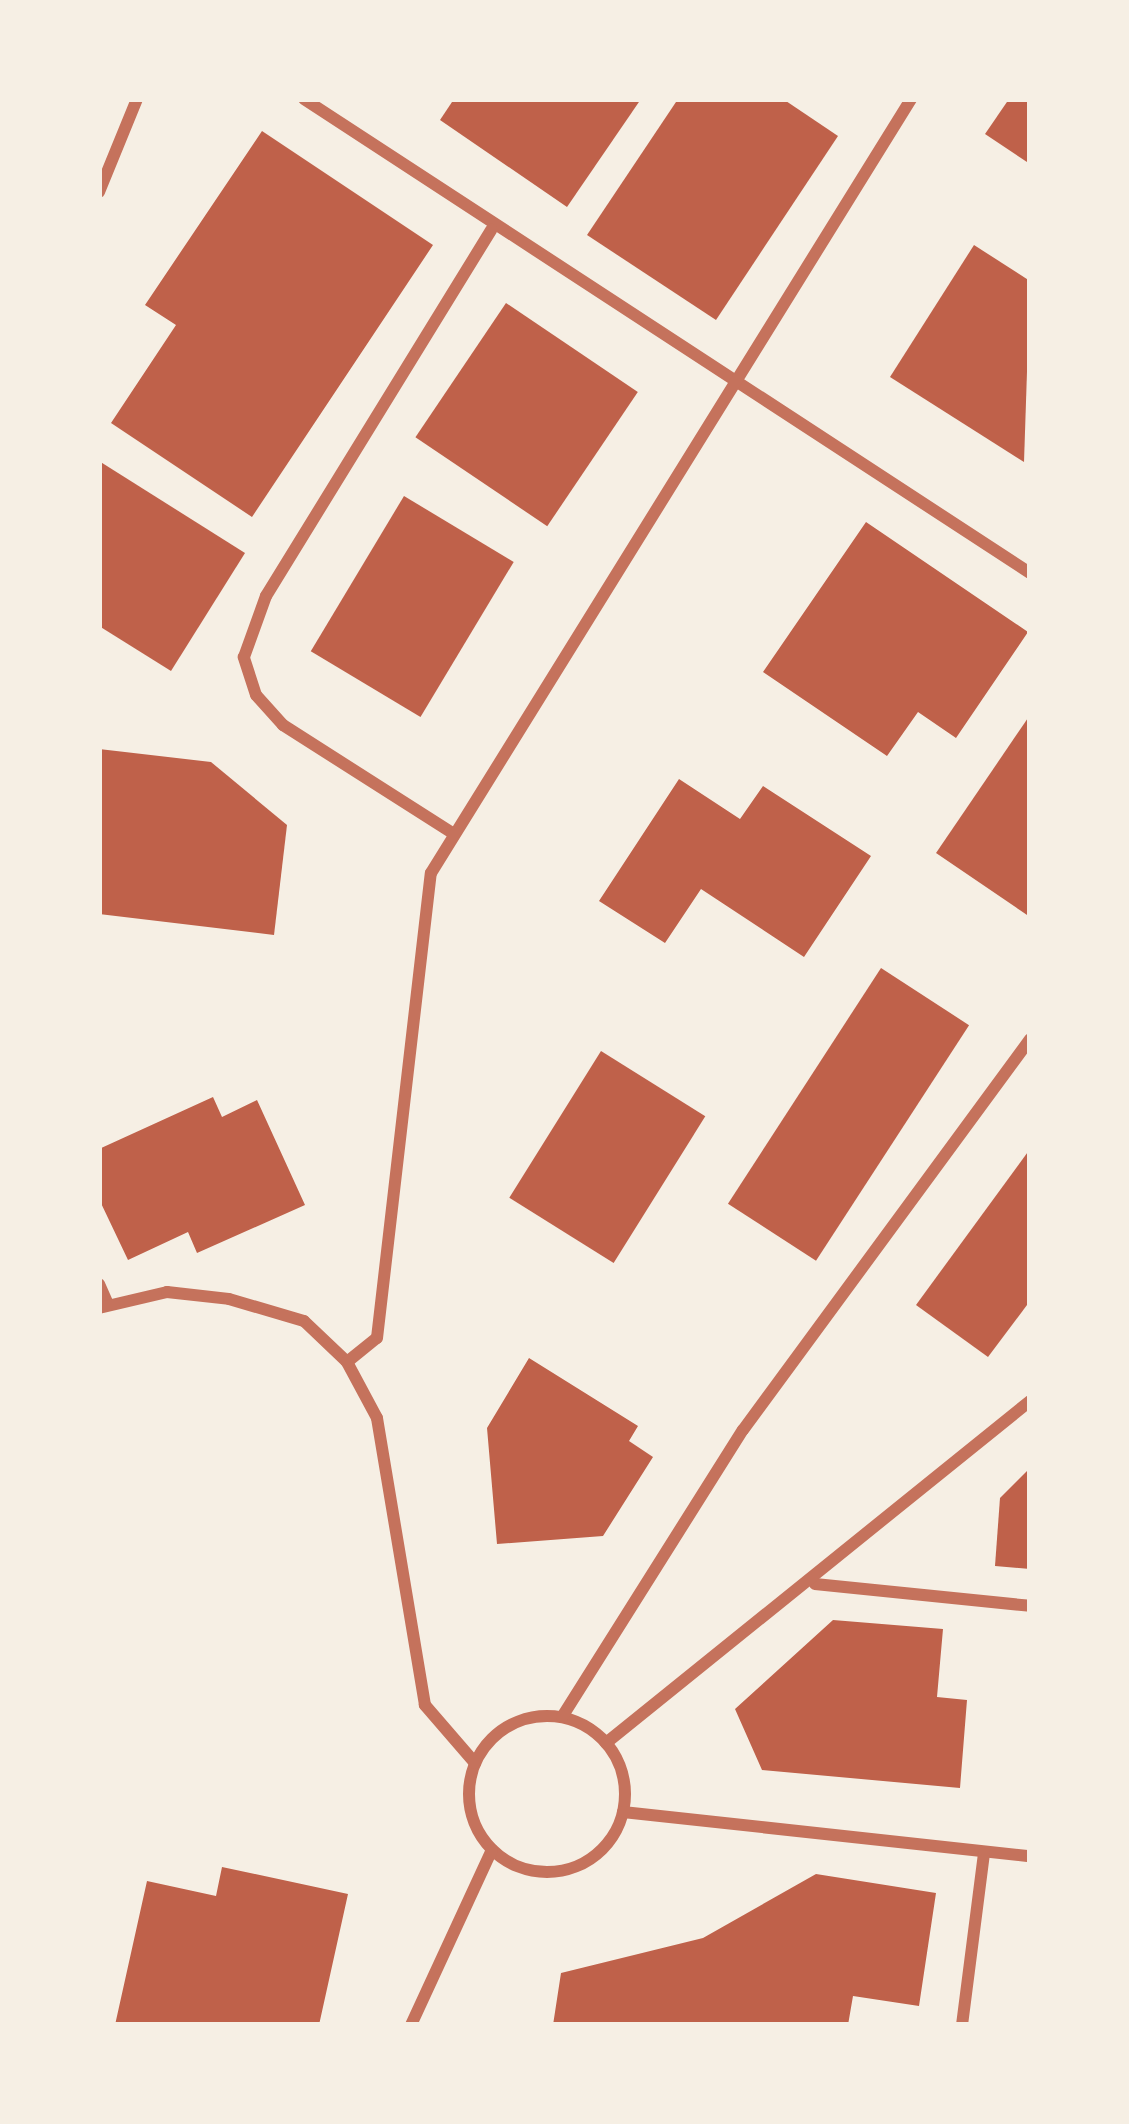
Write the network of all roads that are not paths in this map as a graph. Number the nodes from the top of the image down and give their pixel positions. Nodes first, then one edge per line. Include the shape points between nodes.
1 (137, 99) edge
2 (304, 99) edge
3 (911, 99) edge
4 (99, 192) edge
5 (491, 230) junction
6 (734, 383) junction
7 (1030, 573) edge
8 (454, 834) junction
9 (1030, 1039) edge
10 (99, 1284) edge
11 (103, 1306) edge
12 (347, 1362) junction
13 (1030, 1401) edge
14 (814, 1584) junction
15 (1030, 1606) edge
16 (562, 1717) junction
17 (606, 1743) junction
18 (475, 1763) junction
19 (623, 1812) junction
20 (492, 1850) junction
21 (984, 1852) junction
22 (1030, 1856) edge
23 (411, 2025) edge
24 (962, 2025) edge

1 - 4 street
2 - 5 street
3 - 6 street
5 - 6 street
5 - 8 street via 266,596 244,657 256,695 283,725
6 - 7 street
6 - 8 street
8 - 12 street via 431,873 420,935 377,1337
9 - 16 street via 743,1430
10 - 11 street
11 - 12 street via 167,1292 229,1299 304,1321
12 - 18 street via 377,1418 424,1706
13 - 14 street
14 - 15 street
14 - 17 street
16 - 17 street
16 - 18 street via 510,1724
17 - 19 street
18 - 20 street via 470,1810
19 - 20 street via 599,1852 557,1872
19 - 21 street
20 - 23 street
21 - 22 street
21 - 24 street

